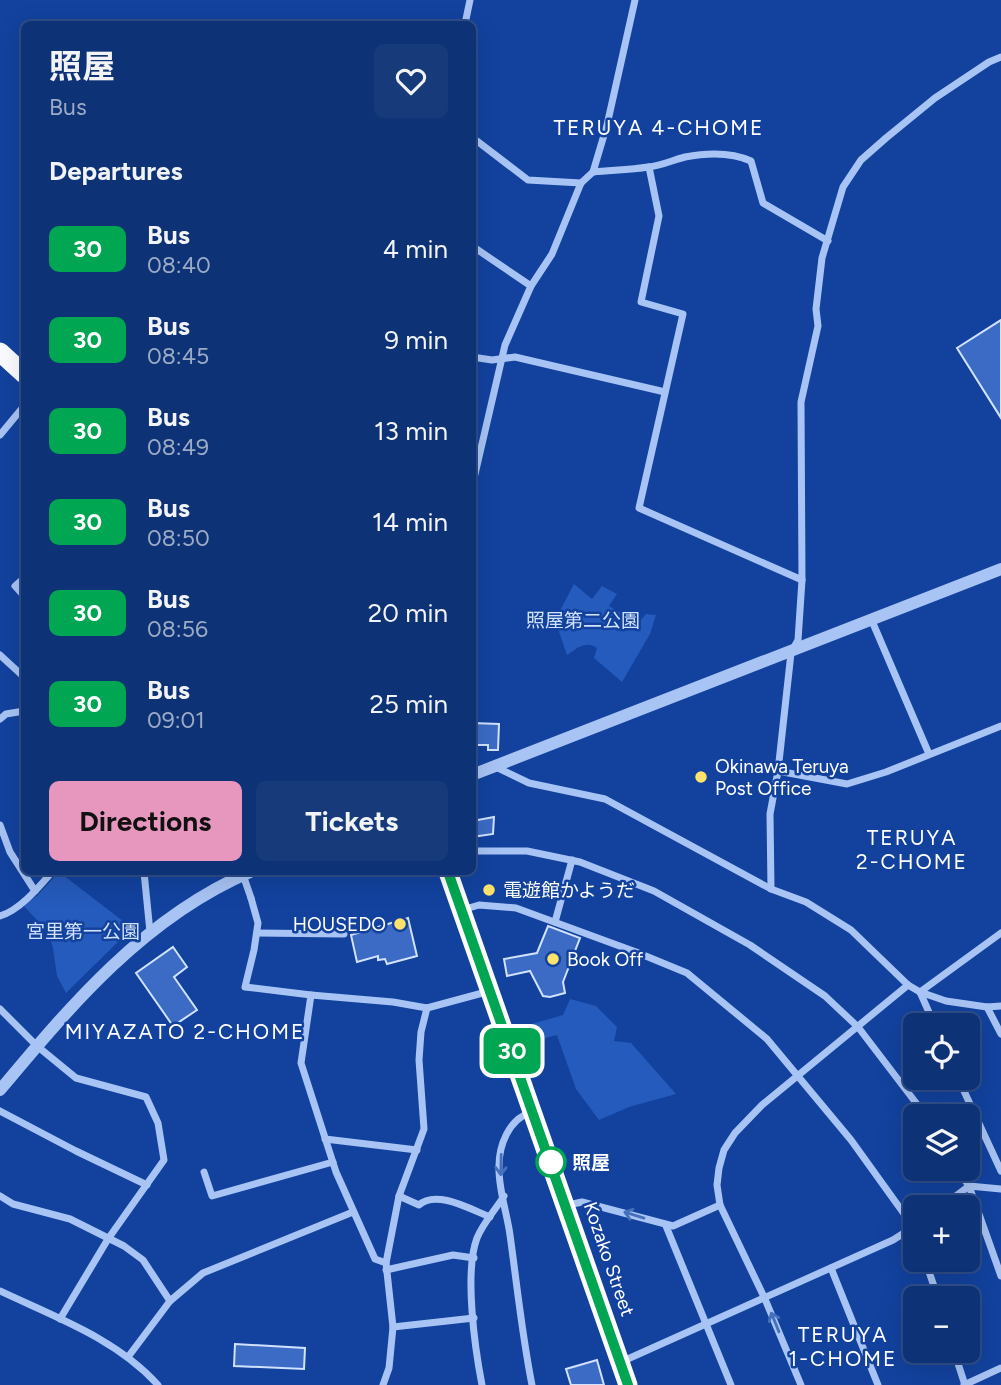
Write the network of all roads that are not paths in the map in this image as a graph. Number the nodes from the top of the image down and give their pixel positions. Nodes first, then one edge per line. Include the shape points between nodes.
1 (470, 0) edge
2 (635, 0) edge
3 (466, 21) edge
4 (1001, 57) edge
5 (477, 141) dead end
6 (649, 167) junction
7 (593, 172) junction
8 (581, 183) junction
9 (828, 241) junction
10 (476, 249) edge
11 (531, 286) junction
12 (0, 352) edge
13 (476, 358) edge
14 (502, 358) junction
15 (21, 370) edge
16 (665, 392) junction
17 (21, 410) edge
18 (0, 435) edge
19 (476, 470) edge
20 (1001, 569) edge
21 (802, 580) junction
22 (872, 621) junction
23 (792, 653) junction
24 (0, 655) edge
25 (21, 674) edge
26 (21, 712) edge
27 (0, 719) edge
28 (1001, 726) edge
29 (929, 754) junction
30 (494, 766) junction
31 (778, 771) junction
32 (476, 773) edge
33 (0, 825) edge
34 (476, 851) edge
35 (572, 860) junction
36 (21, 869) edge
37 (25, 875) edge
38 (49, 875) edge
39 (144, 875) edge
40 (244, 875) edge
41 (244, 875) edge
42 (449, 875) edge
43 (771, 889) junction
44 (35, 891) junction
45 (461, 910) junction
46 (0, 916) edge
47 (555, 922) junction
48 (149, 932) junction
49 (257, 933) junction
50 (1001, 933) edge
51 (344, 934) dead end
52 (908, 985) junction
53 (491, 991) junction
54 (920, 992) junction
55 (312, 995) junction
56 (1001, 1006) edge
57 (987, 1007) junction
58 (427, 1008) junction
59 (0, 1009) edge
60 (929, 1013) edge
61 (858, 1027) junction
62 (1001, 1034) edge
63 (37, 1046) junction
64 (798, 1074) junction
65 (0, 1090) edge
66 (964, 1090) edge
67 (917, 1104) edge
68 (0, 1111) edge
69 (533, 1112) junction
70 (326, 1139) junction
71 (417, 1150) junction
72 (333, 1162) junction
73 (1001, 1171) edge
74 (204, 1172) dead end
75 (965, 1181) edge
76 (147, 1185) junction
77 (969, 1186) junction
78 (1001, 1189) edge
79 (399, 1195) junction
80 (957, 1195) edge
81 (0, 1196) edge
82 (504, 1196) junction
83 (720, 1202) junction
84 (566, 1206) junction
85 (903, 1210) edge
86 (353, 1212) junction
87 (490, 1217) junction
88 (666, 1226) junction
89 (903, 1234) edge
90 (107, 1239) junction
91 (474, 1258) junction
92 (386, 1267) junction
93 (831, 1268) junction
94 (1001, 1276) edge
95 (0, 1291) edge
96 (765, 1299) junction
97 (170, 1301) junction
98 (474, 1318) junction
99 (60, 1319) junction
100 (706, 1325) junction
101 (393, 1327) junction
102 (128, 1357) junction
103 (620, 1362) junction
104 (958, 1363) edge
105 (1001, 1368) edge
106 (158, 1385) edge
107 (383, 1385) edge
108 (482, 1385) edge
109 (531, 1385) edge
110 (628, 1385) edge
111 (731, 1385) edge
112 (801, 1385) edge
113 (878, 1385) edge
114 (965, 1385) edge

1 - 3 street
2 - 7 street
4 - 9 street via 935,98 861,160 843,187
5 - 8 street via 528,180
6 - 7 street
6 - 9 street via 687,157 742,157 751,161 763,203
6 - 16 street via 659,216 641,302 684,314
7 - 8 street
8 - 11 street via 552,254
9 - 21 street via 816,309 818,326 801,402
10 - 11 street
11 - 14 street
12 - 15 highway
13 - 14 street
14 - 16 street via 515,356
14 - 19 street
16 - 21 street via 639,508
17 - 18 street
20 - 22 street
21 - 23 street via 798,640
22 - 23 street
22 - 29 street
23 - 30 street
23 - 31 street
24 - 25 street
26 - 27 street
28 - 29 street
29 - 31 street via 847,784
30 - 32 street
30 - 43 street via 529,783 604,799
31 - 43 street via 770,814
33 - 36 street
34 - 35 street via 527,851
35 - 47 street
35 - 61 street via 654,891 750,945 825,996
37 - 44 street
38 - 44 street
39 - 48 street
40 - 48 street via 188,904
41 - 49 street, bridge
42 - 45 highway, Kozako Street
43 - 52 street via 806,902 851,930
44 - 46 street
45 - 47 street via 479,905 516,908
45 - 53 highway, Kozako Street
47 - 64 street via 687,973 767,1039
48 - 63 street via 81,996
49 - 51 street
49 - 55 street via 245,987
50 - 54 street
52 - 54 street
52 - 61 street
53 - 58 street
53 - 69 highway, Kozako Street
54 - 57 street
54 - 60 street
55 - 58 street
55 - 70 street via 301,1063
56 - 57 street
57 - 62 street
58 - 71 street via 419,1060 424,1129
59 - 63 street
61 - 64 street
61 - 67 street
63 - 65 street
63 - 76 street via 76,1078 146,1097 158,1123 164,1160
64 - 83 street via 762,1105 724,1150 717,1185
64 - 85 street
66 - 73 street
68 - 76 street
69 -> 82 street via 518,1117 503,1142 499,1166
69 - 84 highway, Kozako Street
70 - 71 street
70 - 72 street
71 - 79 street
72 - 74 street via 212,1196
72 - 86 street
75 - 77 street
76 - 90 street
77 - 78 street
77 - 80 street
77 - 94 street
79 - 87 street via 419,1205 423,1200 441,1199
79 - 92 street
81 - 90 street via 70,1220
82 - 87 street
82 - 109 street
83 - 88 street
83 - 96 street
88 -> 84 street via 582,1202
84 - 103 highway, Kozako Street
86 - 92 street via 375,1259
86 - 97 street via 202,1273
87 - 91 street via 477,1238
88 - 100 street
89 - 93 street
90 - 97 street via 143,1260
90 - 99 street
91 - 92 street via 453,1255
91 - 98 street
92 - 101 street
93 - 96 street
93 - 113 street
95 - 99 street
96 - 100 street
112 -> 96 street
97 - 102 street
98 - 101 street
98 - 108 street
99 - 102 street
100 - 103 street
100 - 111 street
101 - 107 street
102 - 106 street
103 - 110 highway, Kozako Street
104 - 114 street
105 - 114 street

